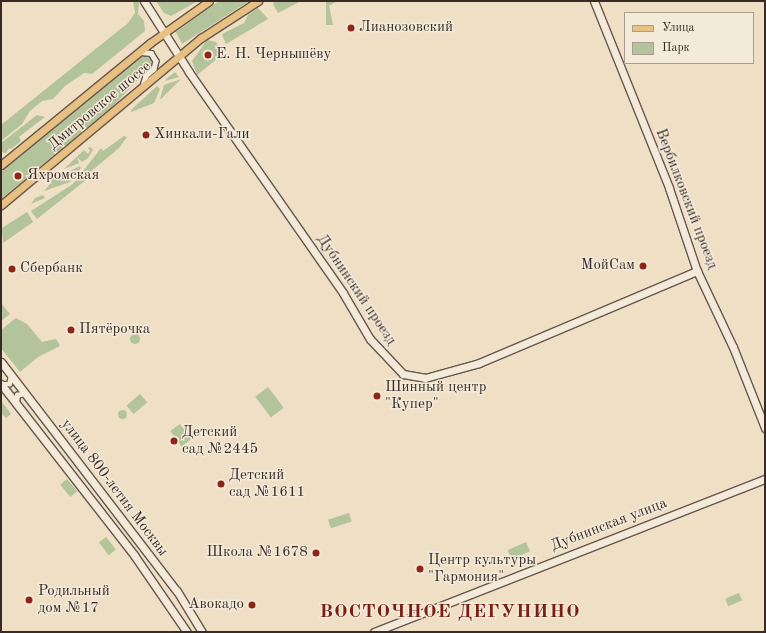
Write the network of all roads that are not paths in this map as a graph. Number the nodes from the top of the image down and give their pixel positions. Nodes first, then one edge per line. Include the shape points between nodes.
1 (144, 1) edge
2 (209, 1) edge
3 (258, 1) edge
4 (594, 1) edge
5 (165, 32) junction
6 (138, 53) junction
7 (179, 56) junction
8 (143, 86) junction
9 (1, 165) edge
10 (1, 205) edge
11 (697, 271) junction
12 (1, 362) edge
13 (11, 375) junction
14 (1, 384) edge
15 (26, 394) junction
16 (16, 403) junction
17 (765, 428) edge
18 (765, 479) edge
19 (187, 632) edge
20 (202, 632) edge
21 (374, 632) edge

1 - 5 street
2 - 5 main road, Дмитровское шоссе
3 - 7 main road, Дмитровское шоссе via 212,29
4 - 11 street, Вербилковский проезд via 669,188
5 - 6 main road, Дмитровское шоссе
5 - 7 street
6 - 8 street via 148,51 156,61
6 - 9 main road, Дмитровское шоссе
7 - 8 main road, Дмитровское шоссе
7 - 11 street, Дубнинский проезд via 302,232 370,339 397,370 409,376 436,376 479,363
8 - 10 main road, Дмитровское шоссе
11 - 17 street, Вербилковский проезд via 734,347
12 - 13 street, улица 800-летия Москвы
13 - 14 street via 9,384
13 - 15 street, улица 800-летия Москвы
14 - 16 street, улица 800-летия Москвы
15 - 16 street via 18,394
15 - 20 street, улица 800-летия Москвы via 177,591
16 - 19 street, улица 800-летия Москвы via 134,555
18 - 21 street, Дубнинская улица

